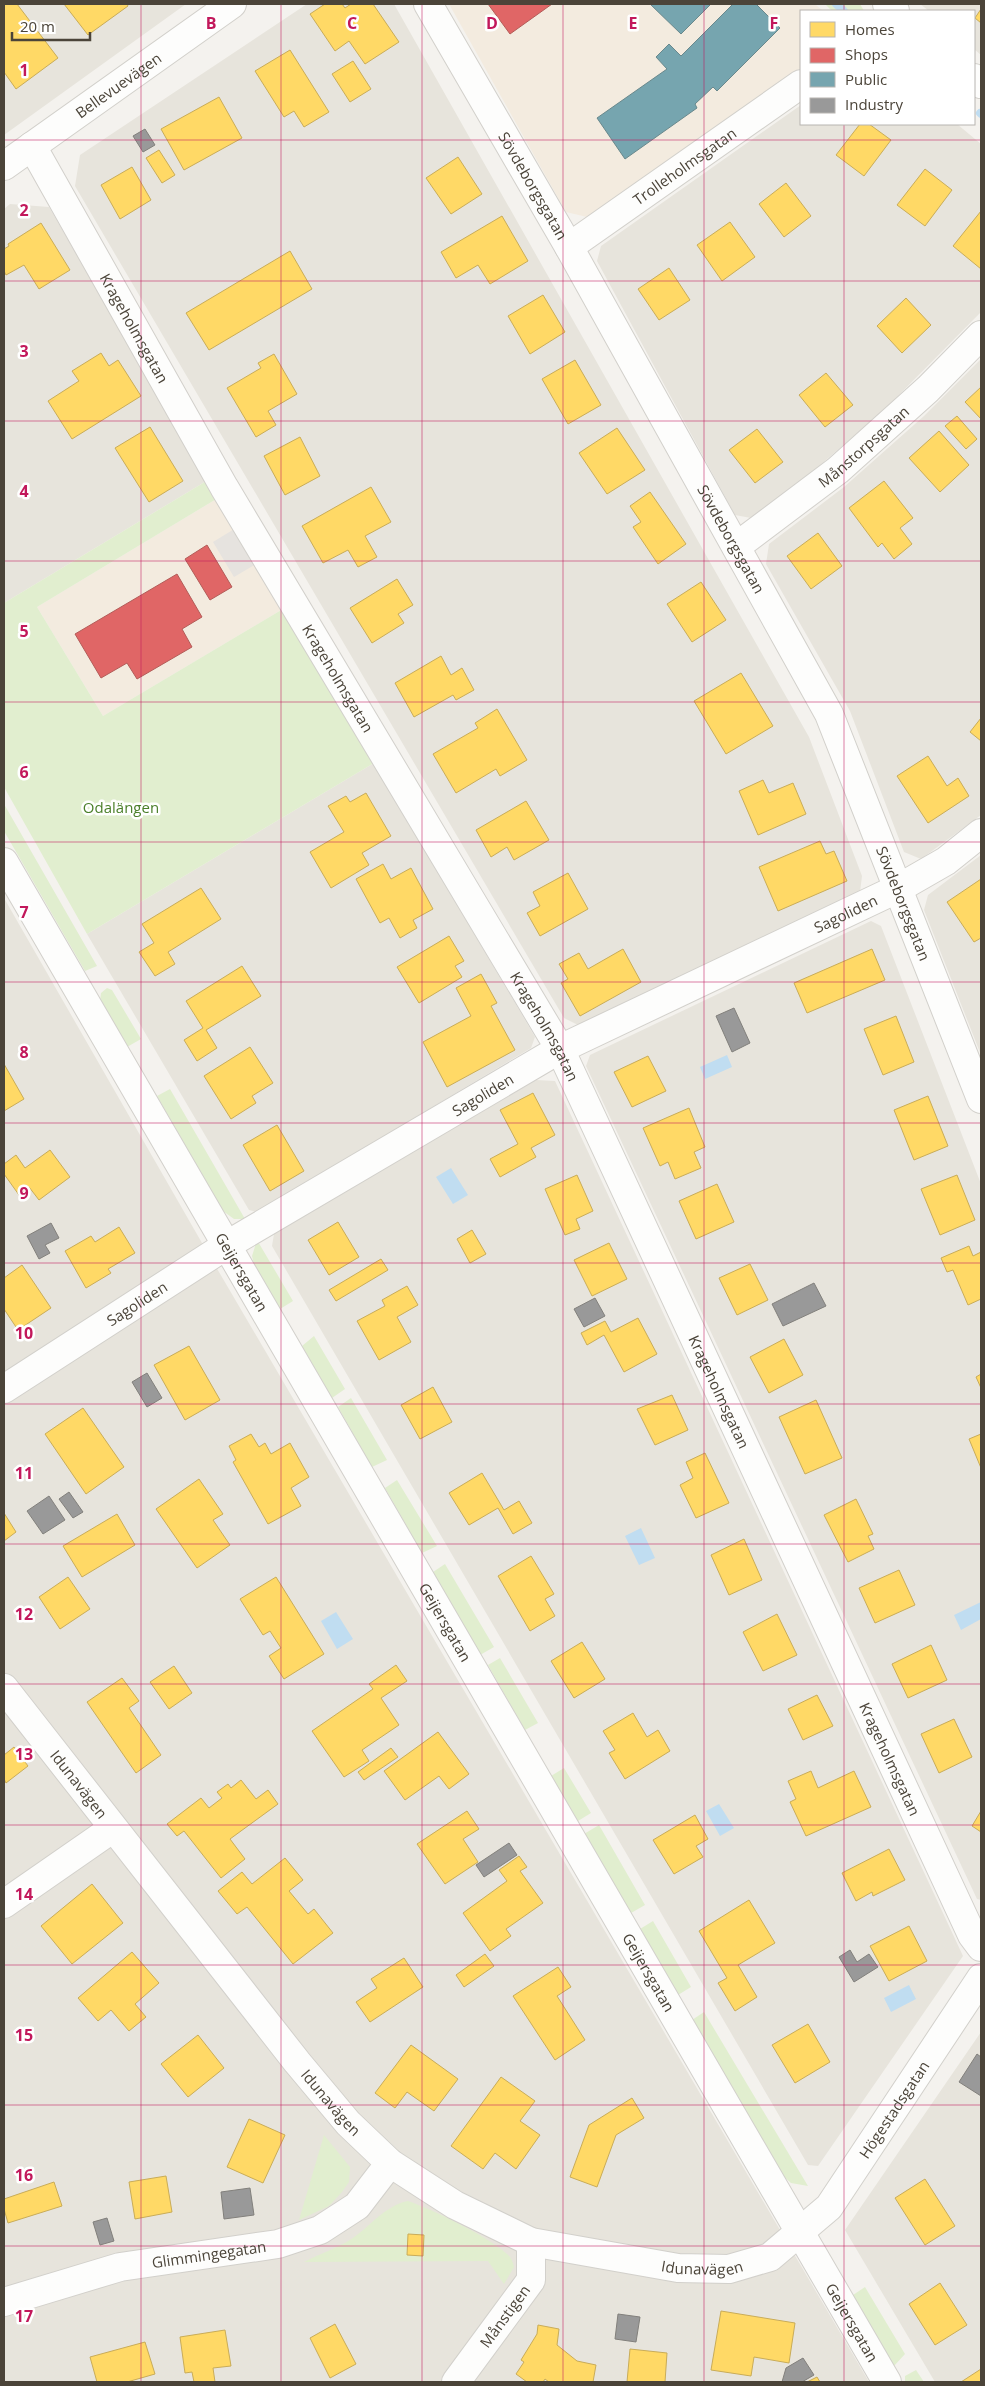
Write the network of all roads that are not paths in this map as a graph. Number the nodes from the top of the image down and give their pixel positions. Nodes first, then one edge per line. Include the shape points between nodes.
1 (232, 4) edge
2 (428, 4) edge
3 (800, 85) edge
4 (32, 146) junction
5 (4, 166) edge
6 (569, 247) junction
7 (981, 335) edge
8 (737, 546) junction
9 (981, 833) edge
10 (7, 875) edge
11 (899, 888) junction
12 (560, 1049) junction
13 (981, 1099) edge
14 (227, 1245) junction
15 (4, 1389) edge
16 (4, 1688) edge
17 (112, 1829) junction
18 (4, 1904) edge
19 (981, 1947) edge
20 (981, 1978) edge
21 (390, 2162) junction
22 (799, 2232) junction
23 (531, 2242) junction
24 (4, 2302) edge
25 (456, 2382) edge
26 (887, 2382) edge

1 - 4 street, Bellevuevägen
2 - 6 street, Sövdeborgsgatan
3 - 6 street, Trolleholmsgatan
4 - 5 street, Bellevuevägen
4 - 12 street, Krageholmsgatan via 224,487
6 - 8 street, Sövdeborgsgatan
7 - 8 street, Månstorpsgatan via 928,389 838,470
8 - 11 street, Sövdeborgsgatan via 829,714
9 - 11 street, Sagoliden via 946,861
10 - 14 street, Geijersgatan
11 - 12 street, Sagoliden
11 - 13 street, Sövdeborgsgatan
12 - 14 street, Sagoliden
12 - 19 street, Krageholmsgatan via 972,1936
14 - 15 street, Sagoliden
14 - 22 street, Geijersgatan
16 - 17 street, Idunavägen
17 - 18 street
17 - 21 street, Idunavägen via 348,2124
20 - 22 street, Högestadsgatan via 829,2207
21 - 23 street, Idunavägen via 455,2205
21 - 24 street, Glimmingegatan via 357,2206 320,2230 278,2244 120,2267
22 - 23 street, Idunavägen via 770,2258 728,2269 678,2268
22 - 26 street, Geijersgatan
23 - 25 street, Månstigen via 531,2280

